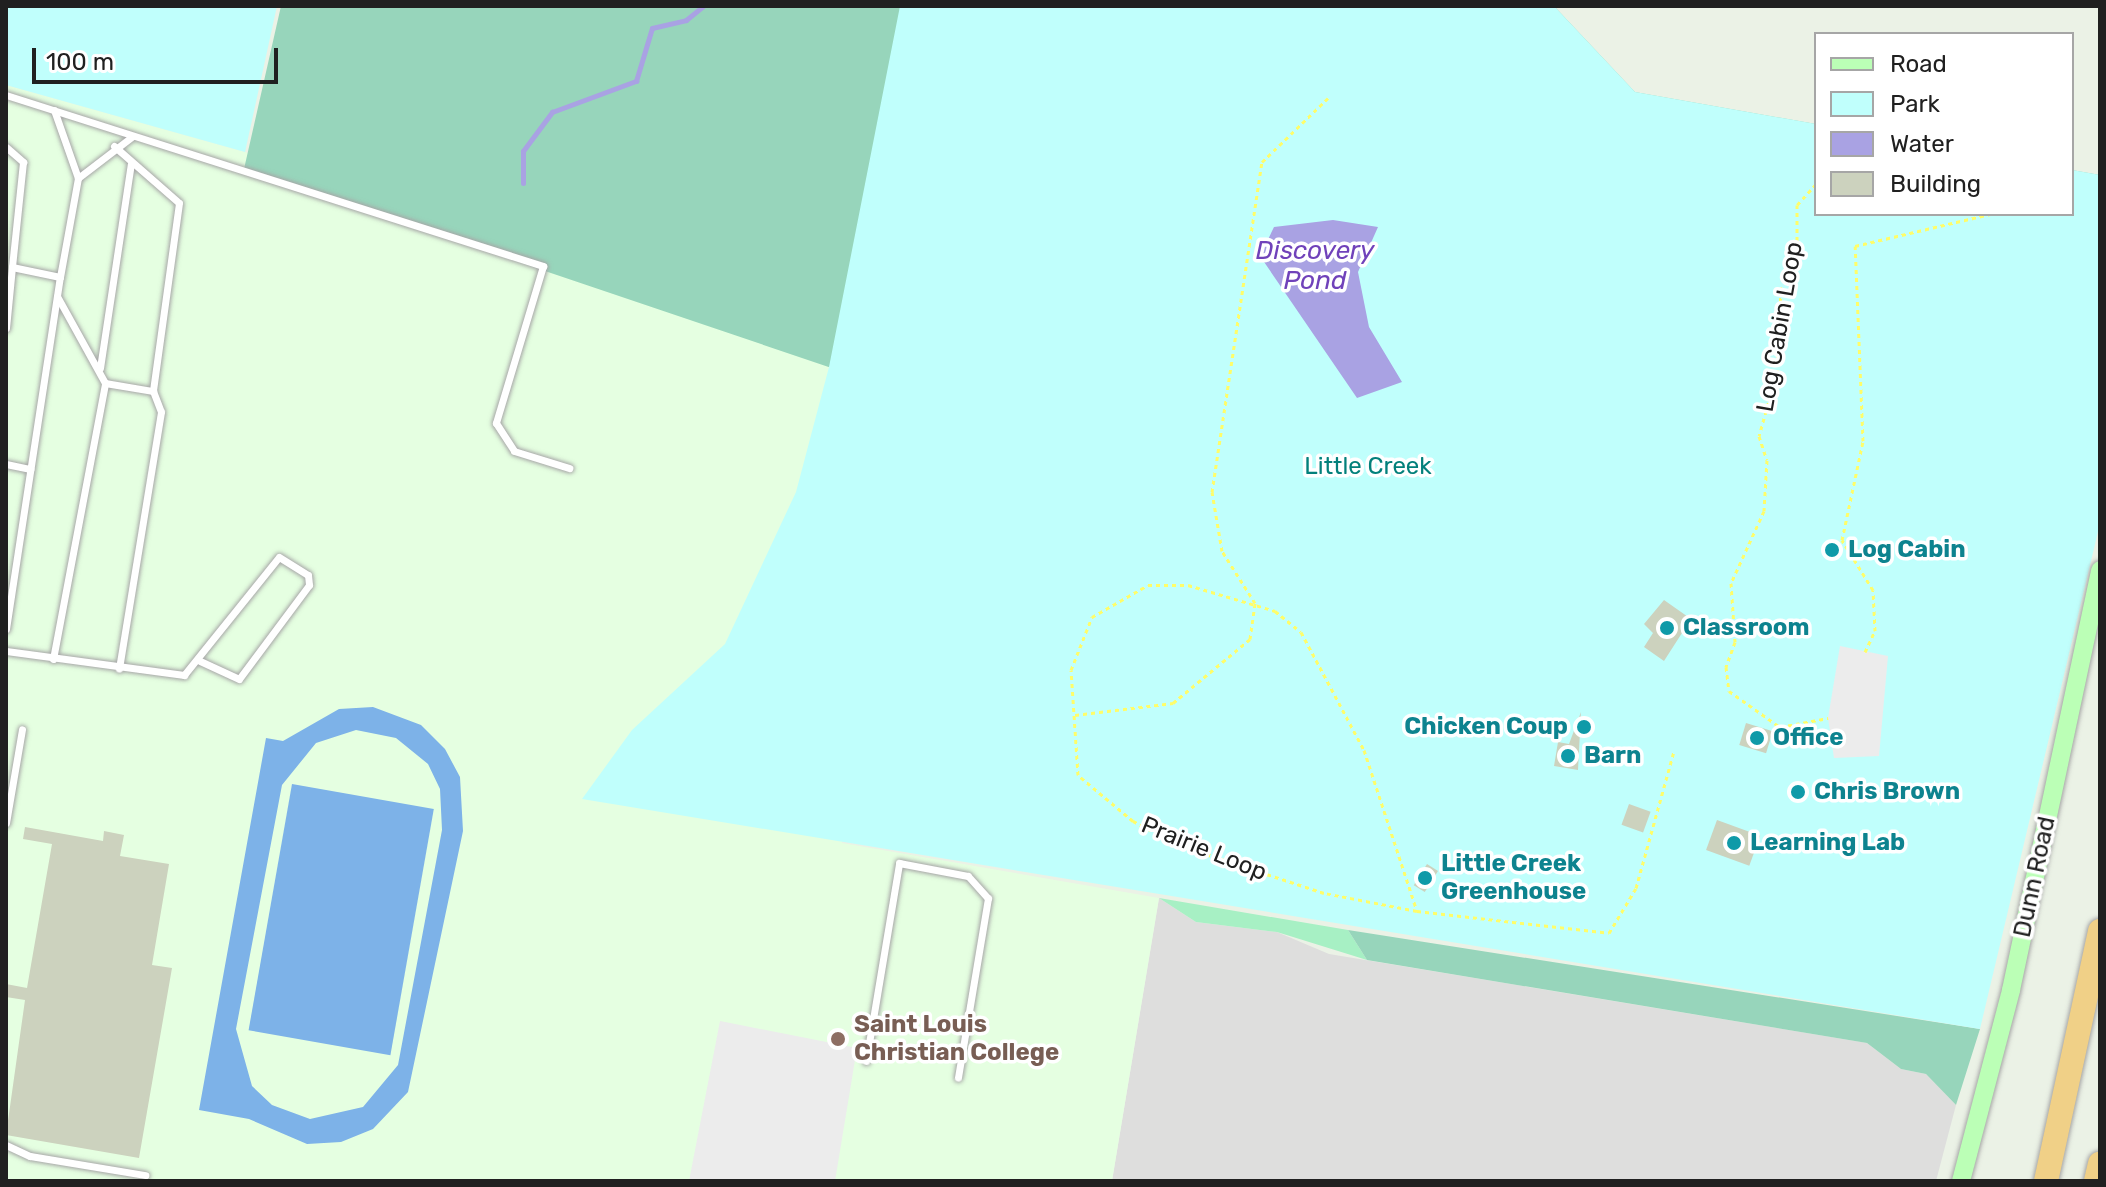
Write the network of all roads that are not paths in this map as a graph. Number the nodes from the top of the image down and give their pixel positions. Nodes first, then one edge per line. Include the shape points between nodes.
1 (6, 95) edge
2 (54, 110) junction
3 (133, 136) junction
4 (114, 146) junction
5 (6, 147) edge
6 (131, 164) junction
7 (78, 178) junction
8 (12, 267) junction
9 (60, 277) junction
10 (57, 296) junction
11 (6, 328) edge
12 (100, 370) junction
13 (105, 383) junction
14 (153, 391) junction
15 (6, 464) edge
16 (569, 468) dead end
17 (30, 469) junction
18 (2100, 570) edge
19 (6, 629) edge
20 (6, 651) edge
21 (53, 659) junction
22 (200, 661) junction
23 (119, 669) junction
24 (22, 729) dead end
25 (6, 823) edge
26 (2100, 931) edge
27 (866, 1061) dead end
28 (958, 1078) dead end
29 (6, 1145) edge
30 (2100, 1163) edge
31 (145, 1175) dead end
32 (1961, 1181) edge
33 (2046, 1181) edge
34 (2096, 1181) edge

1 - 2 lane
2 - 3 lane
2 - 7 lane
3 - 4 lane
3 - 16 lane via 543,266 496,423 514,451
4 - 6 lane
4 - 7 lane
5 - 8 lane via 23,162
6 - 12 lane
6 - 14 lane via 173,190 179,203
7 - 9 lane
8 - 9 lane
8 - 11 lane
9 - 10 lane
10 - 12 lane
10 - 17 lane
12 - 13 lane
13 - 14 lane
13 - 21 lane
14 - 23 lane via 161,412
15 - 17 lane
17 - 19 lane
18 - 32 street, Dunn Road via 2011,990
20 - 21 lane
21 - 23 lane
22 - 22 lane via 279,557 308,575 309,585 239,679
22 - 23 lane via 184,675
24 - 25 lane
26 - 33 highway
27 - 28 lane via 899,863 968,876 988,898
29 - 31 lane via 30,1156
30 - 34 highway

